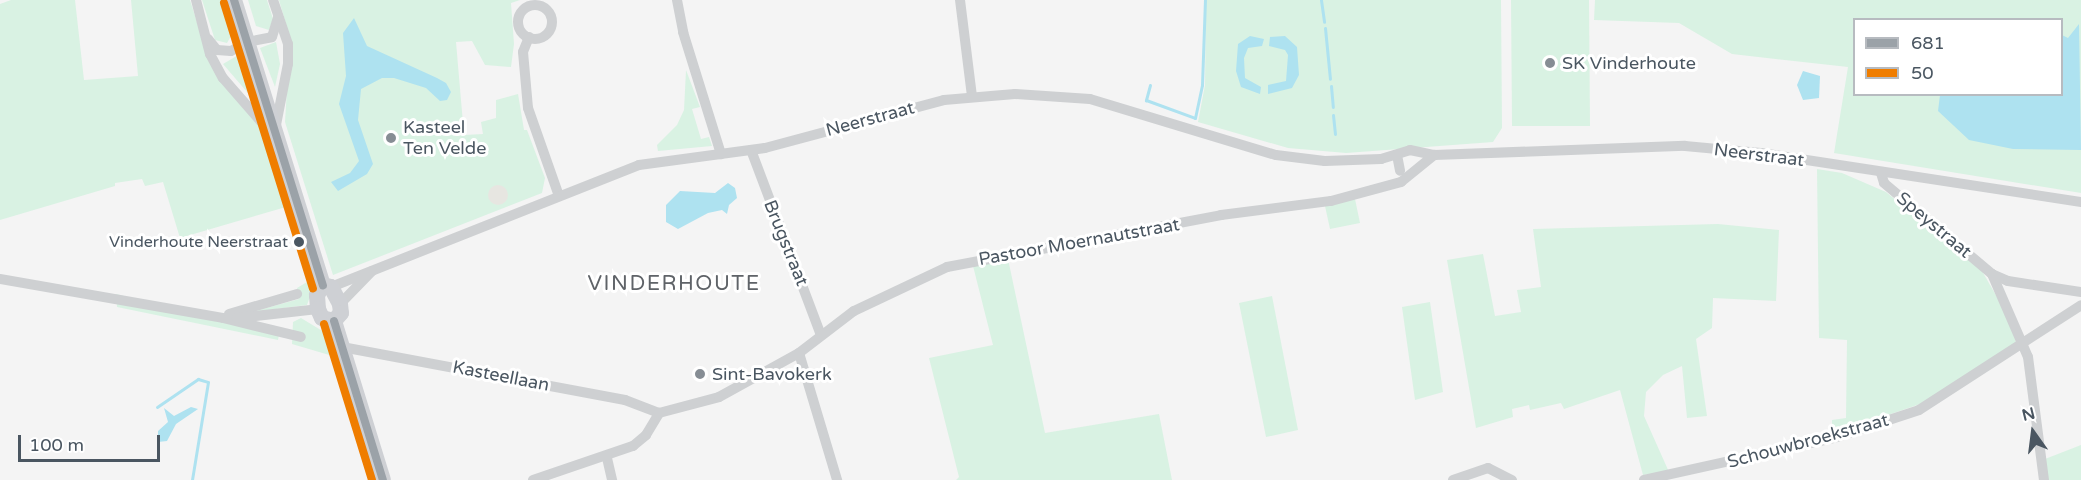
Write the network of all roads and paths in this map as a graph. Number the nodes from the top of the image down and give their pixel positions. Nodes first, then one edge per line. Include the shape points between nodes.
1 (196, 0) edge
2 (234, 0) edge
3 (273, 0) edge
4 (677, 0) edge
5 (960, 0) edge
6 (278, 17) junction
7 (529, 37) dead end
8 (207, 38) junction
9 (247, 42) junction
10 (972, 96) junction
11 (275, 130) junction
12 (751, 150) junction
13 (721, 154) junction
14 (1419, 159) junction
15 (1401, 166) junction
16 (1881, 173) junction
17 (559, 196) junction
18 (2081, 202) edge
19 (372, 271) junction
20 (1992, 274) junction
21 (0, 279) edge
22 (327, 286) junction
23 (2081, 292) edge
24 (297, 294) dead end
25 (340, 304) junction
26 (2081, 305) edge
27 (318, 309) junction
28 (222, 318) junction
29 (334, 321) junction
30 (821, 335) junction
31 (301, 337) dead end
32 (2025, 344) junction
33 (342, 347) junction
34 (799, 353) junction
35 (659, 413) junction
36 (607, 458) junction
37 (383, 480) edge
38 (533, 480) edge
39 (612, 480) edge
40 (837, 480) edge
41 (1453, 480) edge
42 (1512, 480) edge
43 (1644, 480) edge
44 (2044, 480) edge

1 - 8 street
2 - 9 street
3 - 6 street
4 - 13 street via 682,32
5 - 10 street
6 - 9 street via 272,37
6 - 11 street via 288,44 288,64
7 - 17 street via 523,52 528,108
8 - 9 street via 224,52
8 - 11 street via 210,54 223,78 263,124
9 - 11 street
10 - 12 street, Neerstraat
10 - 15 street, Neerstraat via 1015,94 1090,99 1276,155 1325,161 1381,159
11 - 22 street
12 - 13 street, Neerstraat
12 - 30 street, Brugstraat
13 - 17 street, Neerstraat via 639,165
14 - 15 street, Neerstraat
14 - 15 street, Neerstraat via 1410,150
14 - 16 street, Neerstraat via 1434,155 1685,146
15 - 30 street, Pastoor Moernautstraat via 1382,189 947,267 884,295
16 - 18 street, Neerstraat
16 - 20 street, Speystraat via 1884,183
17 - 19 street, Neerstraat
19 - 22 street, Neerstraat
19 - 25 street, Neerstraat
20 - 23 street, Speystraat via 2008,281
20 - 32 street, Speystraat
21 - 28 street
22 - 25 street
22 - 27 street via 317,296
24 - 28 street
25 - 29 street via 341,313
26 - 32 street
27 - 28 street
27 - 29 street via 322,318
28 - 31 street
29 - 33 street
30 - 34 street, Pastoor Moernautstraat
32 - 43 street, Schouwbroekstraat via 1946,396 1905,416 1822,441
32 - 44 street, Speystraat
33 - 35 street, Kasteellaan via 625,400
33 - 37 street
34 - 35 street, Pastoor Moernautstraat via 719,397
34 - 40 street
35 - 36 street via 640,442
36 - 38 street
36 - 39 street
41 - 42 street via 1488,468

